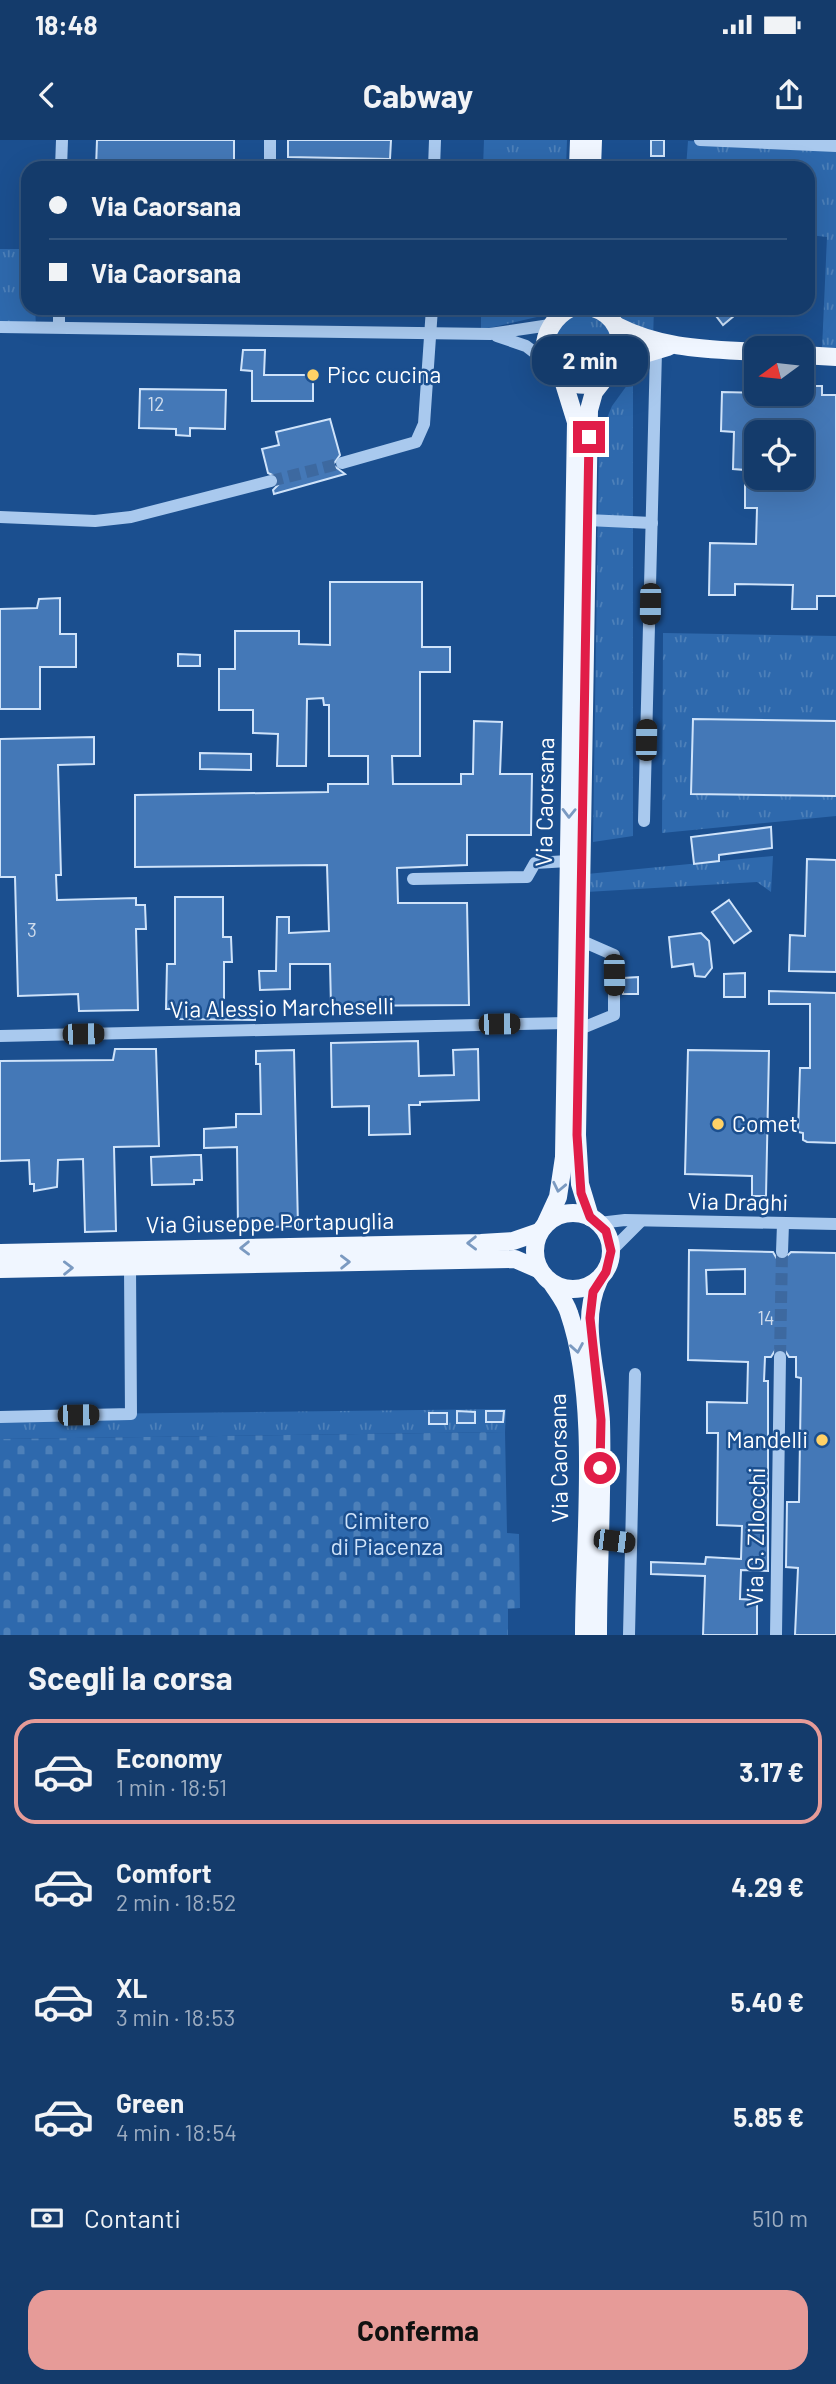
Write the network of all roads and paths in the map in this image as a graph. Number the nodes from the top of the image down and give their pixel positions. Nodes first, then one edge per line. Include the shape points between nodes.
1 (62, 140) edge
2 (270, 140) edge
3 (435, 140) edge
4 (579, 140) edge
5 (593, 140) edge
6 (700, 141) edge
7 (836, 146) edge
8 (61, 161) edge
9 (270, 161) edge
10 (434, 161) edge
11 (578, 161) edge
12 (592, 161) edge
13 (59, 315) edge
14 (432, 315) edge
15 (554, 315) edge
16 (560, 315) edge
17 (606, 315) edge
18 (606, 315) edge
19 (0, 327) edge
20 (59, 327) junction
21 (432, 333) junction
22 (490, 334) junction
23 (664, 349) junction
24 (744, 352) edge
25 (814, 356) edge
26 (836, 357) edge
27 (547, 362) junction
28 (618, 362) junction
29 (605, 378) junction
30 (563, 380) junction
31 (342, 463) tunnel mouth
32 (271, 481) tunnel mouth
33 (0, 517) edge
34 (587, 520) junction
35 (652, 523) junction
36 (645, 821) dead end
37 (568, 861) junction
38 (412, 879) dead end
39 (582, 941) junction
40 (573, 1026) junction
41 (0, 1036) edge
42 (594, 1220) junction
43 (639, 1222) junction
44 (783, 1224) junction
45 (836, 1224) edge
46 (542, 1228) junction
47 (611, 1251) junction
48 (782, 1252) tunnel mouth
49 (0, 1253) edge
50 (130, 1267) junction
51 (0, 1269) edge
52 (538, 1269) junction
53 (599, 1280) junction
54 (554, 1285) junction
55 (780, 1357) tunnel mouth
56 (635, 1374) dead end
57 (0, 1417) edge
58 (599, 1539) junction
59 (631, 1543) junction
60 (584, 1635) edge
61 (598, 1635) edge
62 (629, 1635) edge
63 (776, 1635) edge

1 - 8 street
2 - 9 street
3 - 10 street
4 - 11 main road
5 - 12 main road
6 - 7 street
13 - 20 street
14 - 21 street
15 - 22 street
16 - 27 main road via 545,337
17 - 23 main road
18 - 28 main road via 621,338
19 - 20 street
20 - 21 street
21 - 22 street
21 - 31 street via 424,424 416,442
22 - 27 street via 526,346
23 - 24 main road
23 - 28 main road
23 - 35 street
25 - 26 main road
27 - 30 main road
28 - 29 main road, Via Caorsana
29 - 30 main road via 584,385
29 - 34 main road, Via Caorsana via 594,392 589,410
30 -> 37 main road, Via Caorsana via 576,422
32 - 33 street via 131,517 95,521
34 - 35 street
34 - 39 main road, Via Caorsana
35 - 36 street
37 - 38 street via 535,863 527,877
37 - 40 main road, Via Caorsana
39 - 40 main road, Via Caorsana
39 - 40 street via 614,955 614,1015
40 - 41 street, Via Alessio Marcheselli
40 - 42 main road, Via Caorsana via 577,1167 581,1193
40 -> 46 main road, Via Caorsana via 558,1197
42 - 43 street, Via Draghi
42 - 46 main road via 567,1213
42 - 47 main road via 606,1231
43 - 44 street, Via Draghi
43 - 47 street
44 - 45 street, Via Draghi
44 - 48 street
46 -> 49 main road, Via Giuseppe Portapuglia via 513,1241 481,1243
46 - 52 main road via 534,1257
47 - 53 main road
51 -> 50 main road, Via Giuseppe Portapuglia
50 -> 52 main road, Via Giuseppe Portapuglia via 515,1259
50 - 57 street via 131,1414
52 - 54 main road
53 - 54 main road via 577,1290
53 - 58 main road, Via Caorsana via 590,1318 601,1420
54 -> 60 main road, Via Caorsana via 574,1328 587,1423
55 - 63 street, Via G. Zilocchi
56 - 59 street
58 - 59 street
58 - 61 main road, Via Caorsana
59 - 62 street

